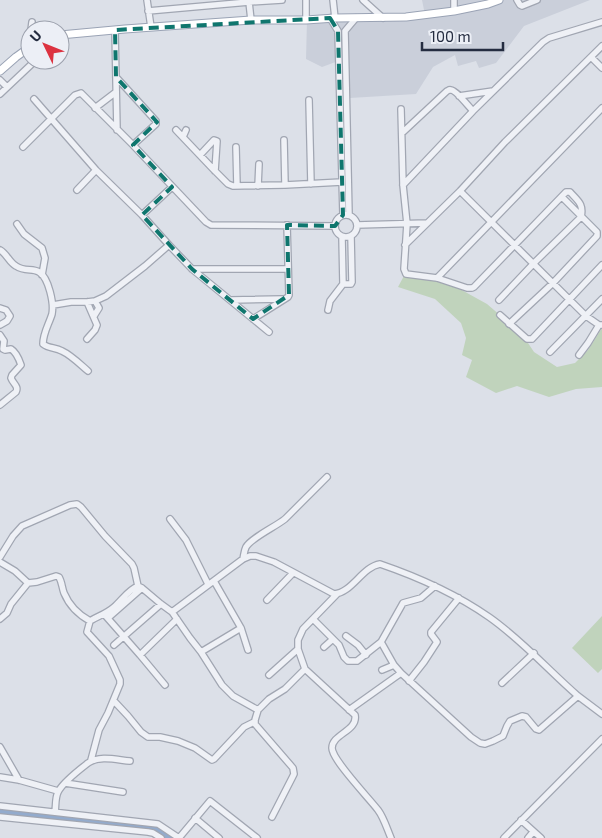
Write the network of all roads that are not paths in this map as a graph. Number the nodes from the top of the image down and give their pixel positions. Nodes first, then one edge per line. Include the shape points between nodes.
1 (147, 0) edge
2 (282, 0) edge
3 (306, 0) edge
4 (333, 0) edge
5 (363, 0) edge
6 (454, 0) edge
7 (499, 0) edge
8 (517, 0) edge
9 (537, 0) edge
10 (249, 2) junction
11 (454, 11) junction
12 (148, 12) junction
13 (332, 18) junction
14 (356, 18) junction
15 (383, 18) junction
16 (251, 20) junction
17 (306, 20) junction
18 (602, 22) edge
19 (150, 26) junction
20 (115, 30) junction
21 (338, 31) junction
22 (346, 31) junction
23 (70, 34) edge
24 (602, 46) edge
25 (20, 54) edge
26 (591, 57) junction
27 (602, 68) edge
28 (25, 70) edge
29 (0, 71) edge
30 (116, 77) junction
31 (0, 80) edge
32 (7, 87) junction
33 (493, 91) junction
34 (116, 92) junction
35 (0, 94) edge
36 (459, 96) junction
37 (34, 99) dead end
38 (309, 100) dead end
39 (95, 108) junction
40 (602, 108) edge
41 (401, 109) dead end
42 (473, 111) junction
43 (52, 119) junction
44 (117, 130) junction
45 (176, 130) dead end
46 (186, 130) dead end
47 (402, 133) junction
48 (183, 137) junction
49 (284, 140) dead end
50 (133, 145) junction
51 (23, 147) dead end
52 (236, 147) dead end
53 (200, 155) junction
54 (259, 164) dead end
55 (96, 170) junction
56 (215, 171) junction
57 (342, 182) junction
58 (310, 184) junction
59 (285, 185) junction
60 (403, 185) junction
61 (237, 186) junction
62 (258, 186) junction
63 (172, 187) junction
64 (77, 190) dead end
65 (460, 191) junction
66 (562, 197) junction
67 (142, 215) junction
68 (346, 215) junction
69 (581, 217) junction
70 (491, 222) junction
71 (427, 223) junction
72 (17, 224) dead end
73 (407, 224) junction
74 (286, 225) junction
75 (358, 225) junction
76 (335, 226) junction
77 (351, 236) junction
78 (342, 237) junction
79 (169, 245) junction
80 (405, 245) junction
81 (515, 246) junction
82 (0, 250) edge
83 (533, 264) junction
84 (602, 265) edge
85 (192, 269) junction
86 (287, 269) junction
87 (42, 275) junction
88 (437, 278) junction
89 (553, 283) junction
90 (343, 284) junction
91 (285, 299) junction
92 (602, 299) edge
93 (230, 300) junction
94 (499, 300) dead end
95 (570, 300) junction
96 (95, 301) junction
97 (87, 302) junction
98 (53, 305) junction
99 (0, 308) edge
100 (328, 310) dead end
101 (500, 315) dead end
102 (94, 316) junction
103 (586, 316) junction
104 (253, 318) junction
105 (509, 324) junction
106 (0, 325) edge
107 (600, 325) edge
108 (269, 332) dead end
109 (0, 335) edge
110 (87, 339) dead end
111 (550, 352) dead end
112 (579, 355) dead end
113 (88, 371) dead end
114 (0, 405) edge
115 (327, 477) dead end
116 (170, 520) dead end
117 (0, 557) edge
118 (243, 559) junction
119 (0, 562) edge
120 (293, 573) junction
121 (28, 582) junction
122 (211, 583) junction
123 (435, 586) junction
124 (140, 587) junction
125 (337, 594) junction
126 (459, 598) junction
127 (267, 600) dead end
128 (161, 604) junction
129 (172, 612) junction
130 (106, 616) junction
131 (0, 619) edge
132 (178, 619) junction
133 (313, 619) junction
134 (90, 621) junction
135 (241, 628) junction
136 (123, 636) junction
137 (346, 636) dead end
138 (332, 639) junction
139 (381, 642) junction
140 (114, 645) dead end
141 (324, 647) dead end
142 (298, 648) junction
143 (248, 650) dead end
144 (201, 652) junction
145 (534, 654) junction
146 (140, 655) junction
147 (366, 655) junction
148 (394, 665) junction
149 (305, 669) junction
150 (382, 670) dead end
151 (401, 673) junction
152 (269, 676) dead end
153 (409, 681) junction
154 (502, 683) dead end
155 (165, 685) dead end
156 (578, 696) junction
157 (114, 701) junction
158 (258, 710) junction
159 (349, 710) junction
160 (602, 714) edge
161 (254, 722) junction
162 (602, 739) edge
163 (0, 747) edge
164 (91, 760) junction
165 (130, 761) dead end
166 (0, 777) edge
167 (19, 780) junction
168 (65, 783) junction
169 (58, 791) junction
170 (123, 792) dead end
171 (0, 806) edge
172 (56, 812) junction
173 (0, 817) edge
174 (272, 817) dead end
175 (195, 818) junction
176 (521, 820) junction
177 (534, 832) junction
178 (161, 838) edge
179 (179, 838) edge
180 (220, 838) edge
181 (257, 838) edge
182 (391, 838) edge
183 (504, 838) edge
184 (528, 838) edge
185 (541, 838) edge

1 - 12 street
2 - 10 street
3 - 17 street
4 - 13 street
5 - 15 street
6 - 11 street
7 - 11 main road
8 - 9 street via 522,6
10 - 12 street
10 - 16 street
11 - 15 main road
12 - 19 street
13 - 14 main road
13 - 17 main road
13 - 21 street
14 - 15 main road
14 - 22 street
16 - 17 main road
16 - 19 main road
18 - 33 street via 549,38
19 - 20 main road
20 - 23 main road
20 - 30 street
21 - 22 street
21 - 57 street
22 - 68 street
24 - 26 street
25 - 29 main road
26 - 27 street
26 - 65 street
28 - 32 street
30 - 34 street
30 - 50 street via 156,121
31 - 32 street
32 - 35 street
33 - 36 street
33 - 42 street
34 - 39 street
34 - 44 street
36 - 42 street
36 - 47 street via 452,90 447,91
37 - 43 street
38 - 58 street
39 - 43 street via 82,94 76,94
39 - 44 street
40 - 70 street
41 - 47 street
42 - 60 street
43 - 51 street
43 - 55 street
44 - 50 street
45 - 48 street
46 - 48 street
47 - 60 street
48 - 53 street
49 - 59 street
50 - 63 street
52 - 61 street
53 - 56 street
53 - 56 street via 216,141
54 - 62 street
55 - 64 street
55 - 67 street
56 - 61 street via 228,184
57 - 58 street
57 - 68 street
58 - 59 street
59 - 62 street
60 - 73 street
61 - 62 street
63 - 67 street
63 - 74 street via 211,226
65 - 70 street
65 - 71 street
66 - 69 street
66 - 69 street via 570,192 582,206
66 - 81 street
67 - 79 street
68 - 75 street via 355,219
68 - 76 street via 337,219
69 - 83 street
69 - 89 street via 597,232 597,236
70 - 81 street
70 - 88 street
71 - 73 street
71 - 80 street
72 - 87 street via 42,248 45,258
73 - 75 street
73 - 80 street
74 - 76 street
74 - 86 street
75 - 77 street
76 - 78 street
77 - 78 street
77 - 90 street via 352,283
78 - 90 street
79 - 85 street
79 - 96 street via 120,286
80 - 88 street via 404,272
81 - 83 street
81 - 88 street via 472,288
82 - 87 street via 20,268 35,270
83 - 89 street
83 - 94 street
84 - 95 street
85 - 86 street
85 - 93 street
86 - 91 street via 289,295
87 - 98 street via 49,286
89 - 95 street
89 - 105 street
90 - 100 street via 330,301
91 - 93 street
91 - 104 street
92 - 103 street
93 - 104 street
95 - 103 street
95 - 105 street via 530,340
96 - 97 street
96 - 102 street via 99,308
97 - 98 street
97 - 102 street
98 - 113 street via 43,344 65,352
99 - 106 street via 10,316
101 - 105 street
102 - 110 street via 97,328
103 - 107 street
103 - 111 street
104 - 108 street
107 - 112 street
109 - 114 street via 4,341 3,348 11,348 21,365 11,378 18,389
115 - 118 street via 285,519 246,546
116 - 122 street via 185,538
117 - 124 street via 22,526 77,504 132,564
118 - 120 street via 259,556
118 - 122 street
119 - 121 street
120 - 125 street
120 - 127 street
121 - 131 street
121 - 134 street via 58,576 73,607
122 - 129 street
122 - 135 street
123 - 125 street via 380,564
123 - 126 street
123 - 139 street via 421,598 403,604
124 - 128 street
124 - 130 street via 131,590
125 - 133 street
126 - 145 street via 490,617
126 - 153 street via 431,632 437,642
128 - 129 street
128 - 136 street
129 - 132 street
130 - 134 street
130 - 136 street
132 - 144 street
132 - 146 street
133 - 138 street
133 - 142 street via 302,629
134 - 157 street via 87,632 109,656 120,680
135 - 143 street
135 - 144 street
136 - 140 street
136 - 146 street
137 - 147 street
138 - 141 street
138 - 147 street via 341,647 348,661 356,661
139 - 147 street
139 - 148 street
142 - 149 street
142 - 152 street
144 - 158 street via 226,690
145 - 154 street
145 - 156 street
146 - 155 street
148 - 150 street
148 - 151 street
149 - 158 street via 285,690
149 - 159 street
151 - 153 street
151 - 159 street
153 - 156 street via 480,744 503,736 508,723 522,716 539,730
156 - 160 street
157 - 161 street via 148,737 178,741 212,760 244,727
157 - 164 street via 99,730
158 - 161 street
159 - 182 street via 355,715 355,720 335,740 332,750 379,811
161 - 174 street via 294,770
162 - 176 street
163 - 167 street
164 - 165 street
164 - 168 street
166 - 167 street
167 - 169 street
168 - 169 street
168 - 170 street
169 - 172 street
171 - 172 street
172 - 179 street via 158,824
173 - 178 street via 148,832
175 - 179 street
175 - 180 street
175 - 181 street via 211,801
176 - 177 street
176 - 183 street
177 - 184 street
177 - 185 street

